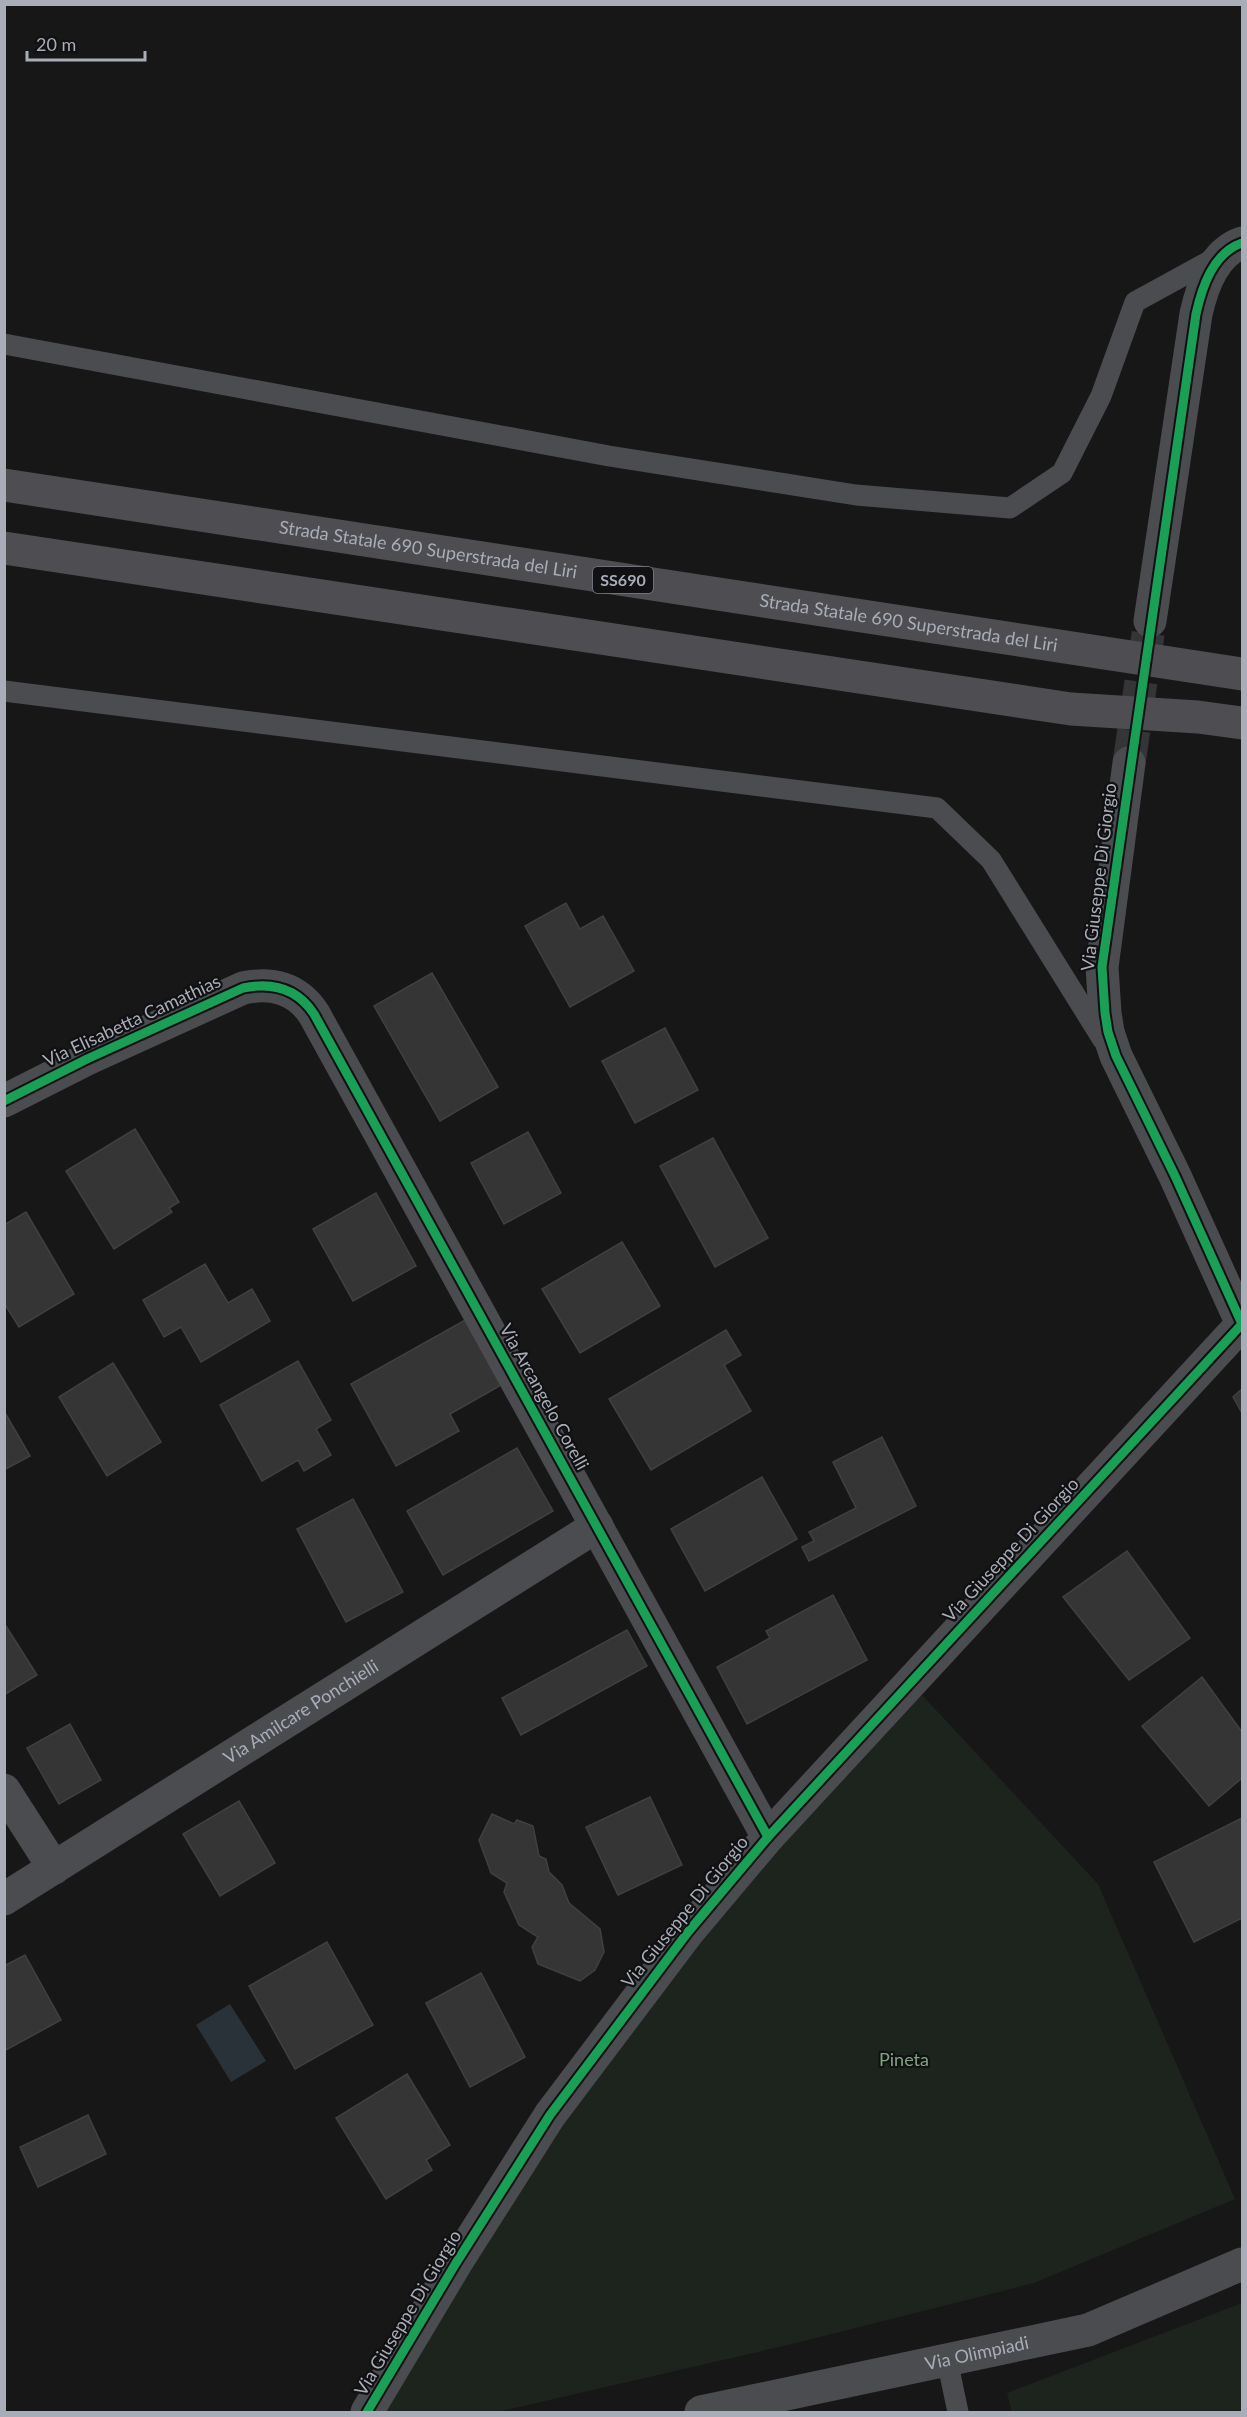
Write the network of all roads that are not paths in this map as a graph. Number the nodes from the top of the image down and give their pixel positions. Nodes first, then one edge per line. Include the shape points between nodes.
1 (1233, 249) edge
2 (4, 344) edge
3 (4, 485) edge
4 (4, 548) edge
5 (1150, 621) tunnel mouth
6 (1242, 674) edge
7 (4, 692) edge
8 (1071, 709) junction
9 (1242, 723) edge
10 (1242, 746) edge
11 (1130, 764) tunnel mouth
12 (278, 986) joint
13 (1123, 1072) junction
14 (4, 1101) edge
15 (1242, 1324) edge
16 (597, 1526) junction
17 (4, 1790) edge
18 (768, 1837) junction
19 (54, 1868) junction
20 (4, 1899) edge
21 (1242, 2264) edge
22 (947, 2360) junction
23 (367, 2412) edge
24 (701, 2412) edge
25 (958, 2412) edge

1 - 2 lane via 1135,302 1101,396 1062,473 1010,508 856,495 621,458
1 - 5 street via 1207,279 1196,314
3 - 6 highway, Strada Statale 690 Superstrada del Liri / SS690
4 - 8 highway
7 - 13 lane via 938,808 991,860
8 - 9 highway
8 - 10 highway via 1194,739
11 - 13 street, Via Giuseppe Di Giorgio via 1102,967 1108,1032
12 - 14 street, Via Elisabetta Camathias via 257,985 231,993
12 - 16 street, Via Arcangelo Corelli via 300,998 314,1014
13 - 15 street, Via Giuseppe Di Giorgio
15 - 18 street, Via Giuseppe Di Giorgio
16 - 18 street, Via Arcangelo Corelli
16 - 19 street, Via Amilcare Ponchielli
17 - 19 street
18 - 23 street, Via Giuseppe Di Giorgio via 688,1932 550,2115
19 - 20 street, Via Amilcare Ponchielli
21 - 22 street, Via Olimpiadi via 1088,2330
22 - 24 street, Via Olimpiadi
22 - 25 lane

